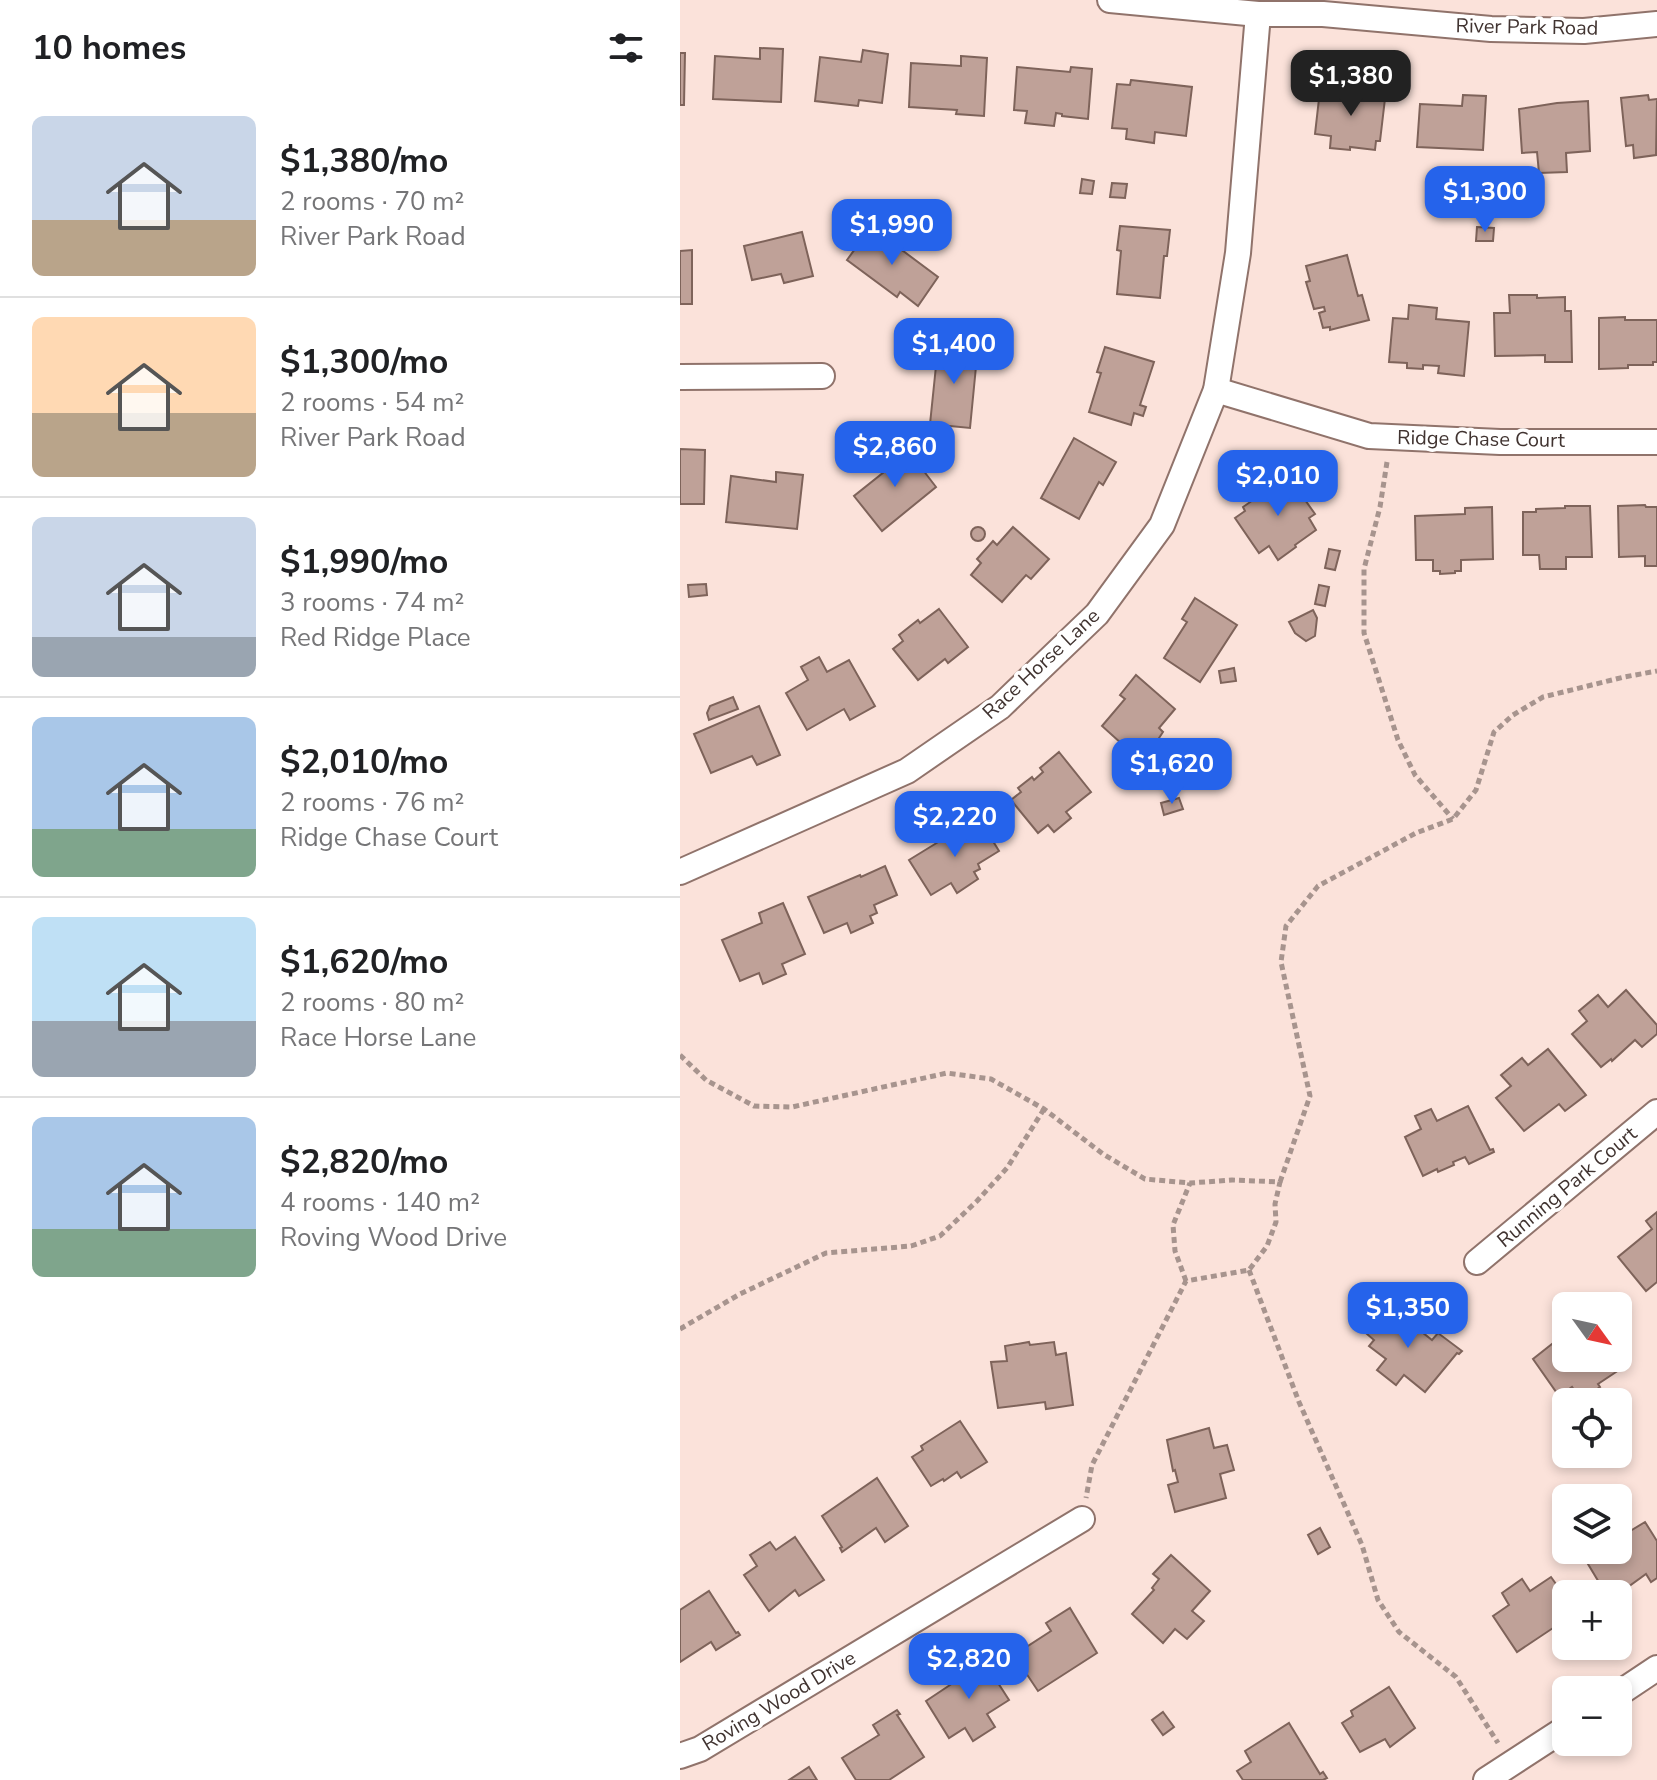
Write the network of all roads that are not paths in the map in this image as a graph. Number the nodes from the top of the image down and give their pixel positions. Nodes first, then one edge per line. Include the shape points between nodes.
1 (1110, 0) edge
2 (1258, 14) junction
3 (1657, 24) edge
4 (822, 376) dead end
5 (680, 377) edge
6 (1216, 390) junction
7 (1657, 442) edge
8 (680, 872) edge
9 (1657, 1112) edge
10 (1477, 1262) dead end
11 (1082, 1519) road end
12 (1657, 1668) edge
13 (1632, 1685) edge
14 (1552, 1737) edge
15 (680, 1756) edge
16 (1486, 1780) edge

1 - 2 street, River Park Road
2 - 3 street, River Park Road via 1584,31
2 - 6 street, Race Horse Lane via 1238,253
4 - 5 street
6 - 7 street, Ridge Chase Court via 1369,436
6 - 8 street, Race Horse Lane via 1162,525 1097,614 1000,707 907,771
9 - 10 street, Running Park Court
11 - 15 street, Roving Wood Drive via 700,1749
12 - 13 street
14 - 16 street

